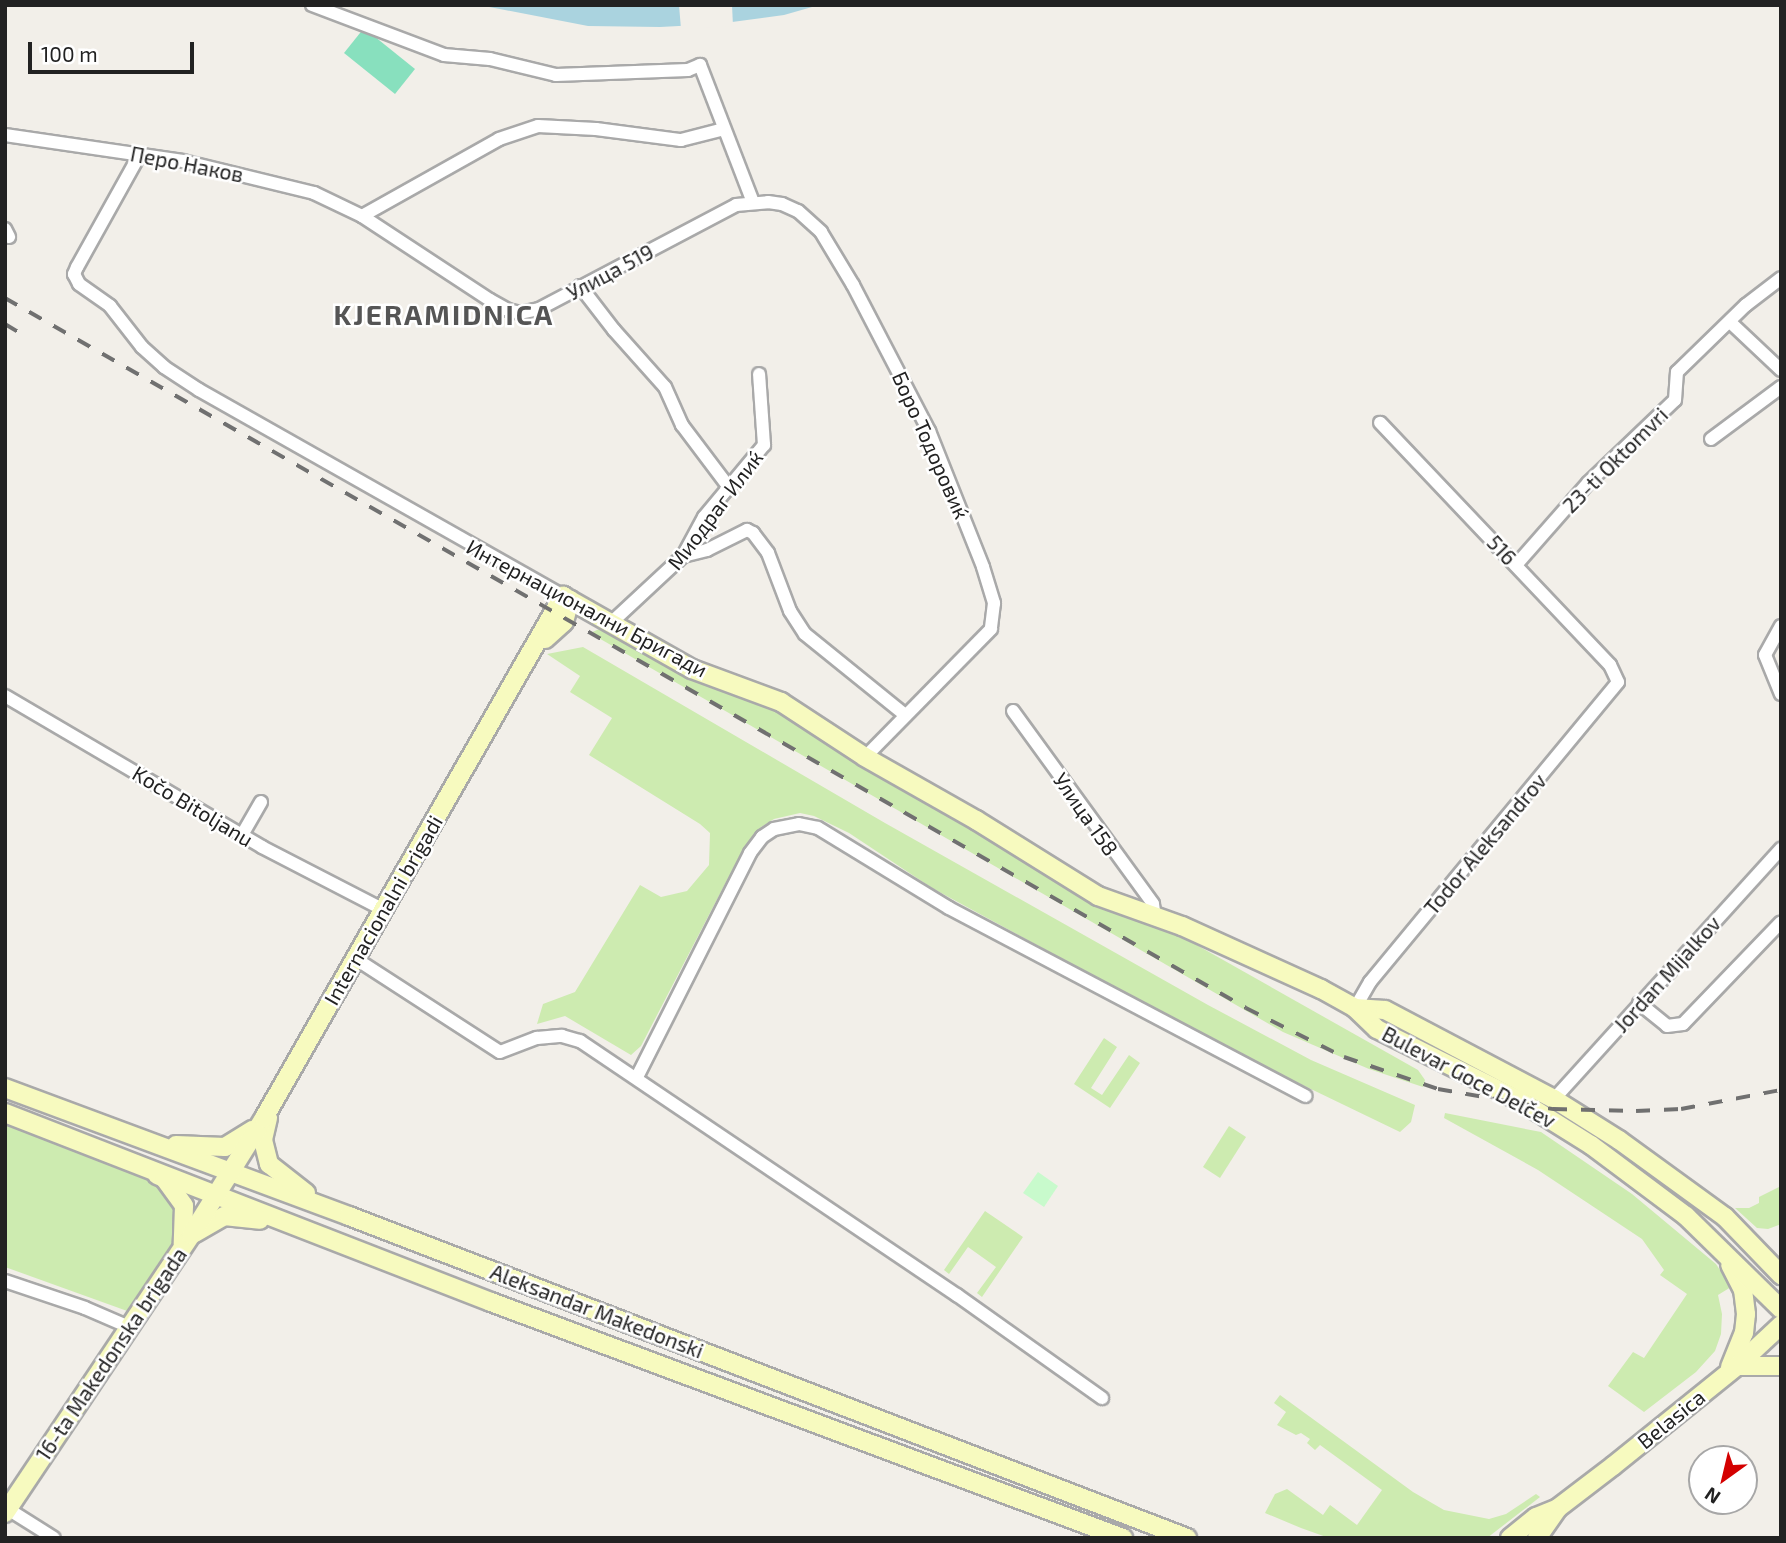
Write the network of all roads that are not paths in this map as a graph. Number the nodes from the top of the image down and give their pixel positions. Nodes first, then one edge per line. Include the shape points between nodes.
1 (312, 5) edge
2 (724, 129) junction
3 (5, 135) edge
4 (140, 154) junction
5 (753, 202) junction
6 (362, 216) junction
7 (1781, 278) edge
8 (580, 286) junction
9 (1730, 322) junction
10 (1781, 370) edge
11 (759, 374) dead end
12 (1781, 387) edge
13 (1380, 423) dead end
14 (1711, 439) dead end
15 (728, 486) junction
16 (683, 556) junction
17 (1516, 565) junction
18 (566, 598) junction
19 (564, 622) junction
20 (612, 622) junction
21 (1781, 626) edge
22 (534, 648) junction
23 (1618, 682) joint
24 (1781, 694) edge
25 (5, 696) edge
26 (1013, 711) dead end
27 (905, 715) junction
28 (865, 757) junction
29 (261, 802) dead end
30 (242, 835) junction
31 (1781, 849) edge
32 (384, 910) junction
33 (1155, 918) junction
34 (1781, 922) edge
35 (356, 959) junction
36 (1639, 1003) junction
37 (1355, 1008) junction
38 (637, 1077) junction
39 (5, 1088) edge
40 (1305, 1096) dead end
41 (1554, 1099) junction
42 (5, 1114) edge
43 (266, 1114) junction
44 (151, 1143) junction
45 (129, 1160) junction
46 (230, 1172) junction
47 (216, 1195) junction
48 (349, 1216) junction
49 (294, 1226) junction
50 (187, 1241) junction
51 (1717, 1245) junction
52 (1759, 1252) junction
53 (1781, 1262) edge
54 (1781, 1275) edge
55 (5, 1281) edge
56 (1781, 1310) edge
57 (1781, 1325) edge
58 (129, 1327) junction
59 (1781, 1366) edge
60 (1732, 1370) junction
61 (1102, 1398) dead end
62 (1558, 1508) junction
63 (6, 1511) edge
64 (54, 1538) edge
65 (1123, 1538) edge
66 (1187, 1538) edge
67 (1510, 1538) edge
68 (1537, 1538) edge

1 - 2 street via 444,55 556,75 688,70 700,65
2 - 5 street
2 - 6 street via 681,140 538,126 499,139
3 - 4 street, Перо Наков
4 - 6 street, Перо Наков via 183,160 314,193
4 - 18 street, Интернационални Бригади via 77,267 74,274 79,284 110,306 164,367 199,390
5 - 8 street, Улица 519 via 736,205
5 - 27 street, Боро Тодоровиќ via 782,204 798,211 821,232 877,327 929,431 994,603 990,629
6 - 8 street, Улица 519 via 508,310 533,311
7 - 9 street, 23-ti Oktomvri
8 - 15 street via 665,387 682,425
9 - 10 street
9 - 17 street, 23-ti Oktomvri via 1677,372 1675,400 1588,483
11 - 15 street, Миодраг Илиќ via 764,446
12 - 14 street
13 - 17 street, 516
15 - 16 street, Миодраг Илиќ
16 - 20 street, Миодраг Илиќ
16 - 27 street via 747,530 753,533 768,553 790,611 805,634
17 - 23 street, 516 via 1610,665
18 - 19 street, Интернационални Бригади
18 - 20 street, Интернационални Бригади
18 - 22 street, Internacionalni brigadi
19 - 20 street via 580,616
19 - 22 street, Internacionalni brigadi
20 - 28 street, Интернационални Бригади via 692,669 781,702
21 - 24 street via 1765,655
22 - 32 street, Internacionalni brigadi
23 - 37 street, Todor Aleksandrov via 1370,982
25 - 30 street, Kočo Bitoljanu
26 - 33 street, Улица 158 via 1153,904
27 - 28 street, Боро Тодоровиќ
28 - 33 street, Интернационални Бригади via 1098,896
29 - 30 street
30 - 32 street, Kočo Bitoljanu
31 - 36 street, Jordan Mijalkov
32 - 35 street, Internacionalni brigadi
33 - 37 street via 1266,963
34 - 36 street via 1683,1024 1667,1026
35 - 38 street via 500,1052 537,1038 562,1037 580,1041
35 - 43 street, Internacionalni brigadi
36 - 41 street, Jordan Mijalkov
37 - 41 street, Bulevar Goce Delčev via 1385,1010
37 - 51 street, Bulevar Goce Delčev via 1377,1029 1519,1100 1591,1145
38 - 40 street via 750,853 762,836 799,824 818,828 937,901
38 - 61 street
39 - 44 street, Aleksandar Makedonski
41 - 52 street, Bulevar Goce Delčev via 1704,1200
42 - 45 street, Aleksandar Makedonski
43 - 44 street via 242,1138 225,1147
43 - 46 street, Internacionalni brigadi
43 - 48 street via 263,1140 269,1164 302,1191
44 - 46 street, Aleksandar Makedonski
45 - 47 street, Aleksandar Makedonski
45 - 50 street via 164,1178 184,1206
46 - 47 street, 16-ta Makedonska brigada
46 - 48 street, Aleksandar Makedonski
47 - 49 street, Aleksandar Makedonski
47 - 50 street, 16-ta Makedonska brigada
48 - 66 street, Aleksandar Makedonski via 800,1388 843,1395 1083,1486
49 - 50 street via 231,1215
49 - 65 street, Aleksandar Makedonski
50 - 58 street, 16-ta Makedonska brigada
51 - 56 street, Bulevar Goce Delčev
51 - 60 street via 1738,1277 1746,1314
52 - 53 street
52 - 54 street, Bulevar Goce Delčev
55 - 58 street
57 - 60 street, Belasica
58 - 63 street, 16-ta Makedonska brigada
59 - 60 street
60 - 62 street, Belasica
62 - 67 street, Belasica via 1536,1517
62 - 68 street, Belasica
63 - 64 street

